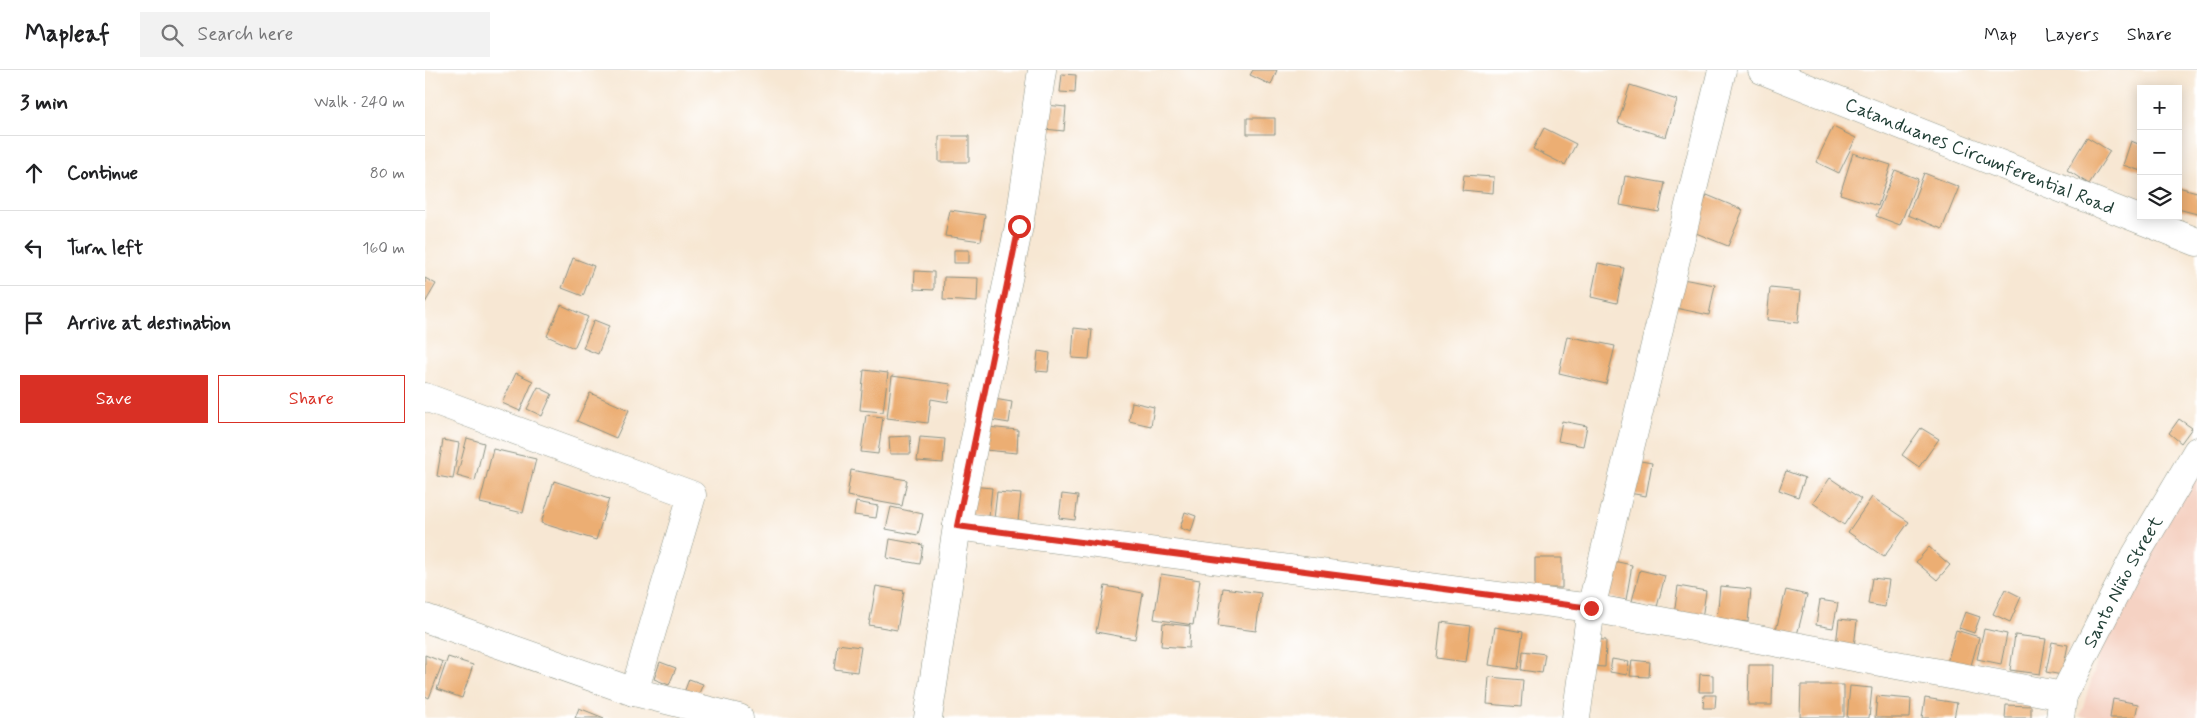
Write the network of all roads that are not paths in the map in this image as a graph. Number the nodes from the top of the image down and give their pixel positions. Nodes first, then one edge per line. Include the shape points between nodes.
1 (1043, 70) edge
2 (1722, 70) edge
3 (1762, 70) edge
4 (2197, 242) edge
5 (425, 397) edge
6 (2197, 451) edge
7 (957, 526) junction
8 (1591, 608) junction
9 (425, 618) edge
10 (634, 692) junction
11 (2061, 707) edge
12 (739, 718) edge
13 (928, 718) edge
14 (1576, 718) edge

1 - 7 street via 1019,226
2 - 8 street
3 - 4 street, Catanduanes Circumferential Road
5 - 10 street via 692,495
6 - 11 street, Santo Niño Street via 2131,563
7 - 8 street
7 - 13 street
8 - 11 street
8 - 14 street
9 - 10 street
10 - 12 street

